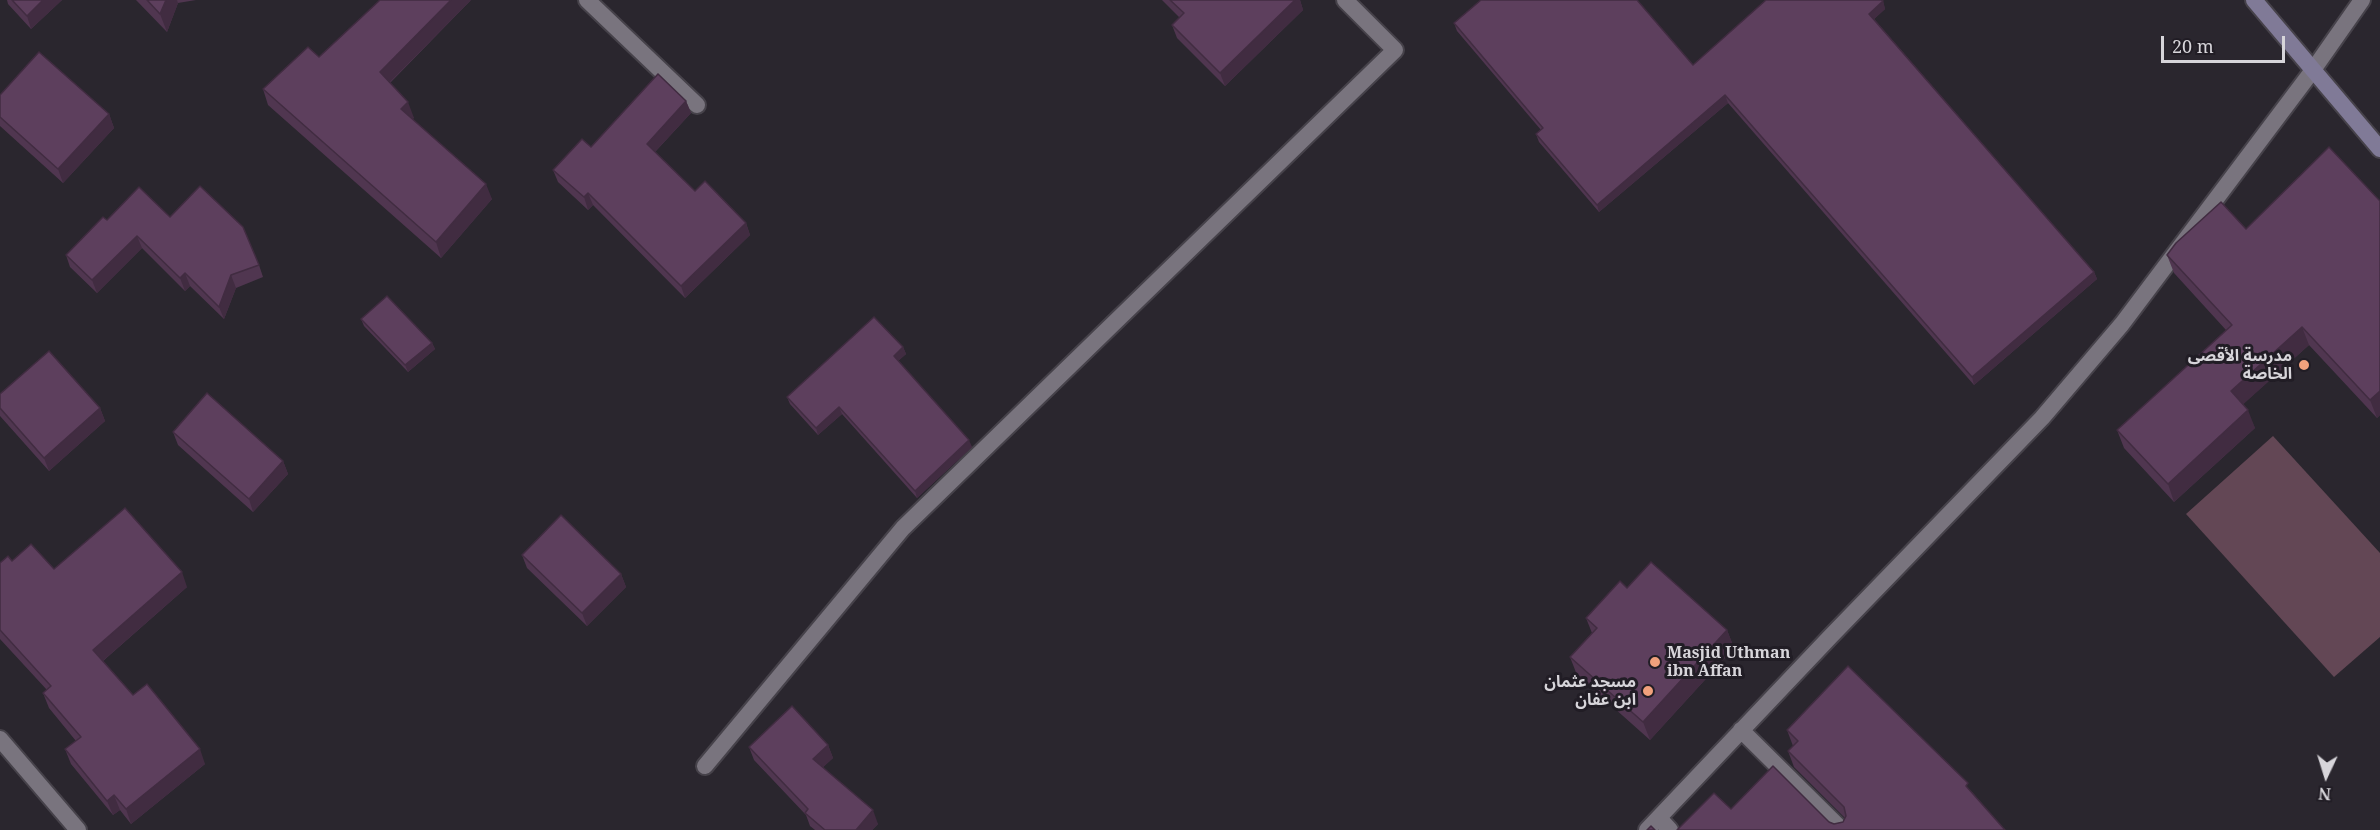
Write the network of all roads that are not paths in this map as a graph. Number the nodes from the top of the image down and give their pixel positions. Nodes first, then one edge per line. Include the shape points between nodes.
1 (587, 0) edge
2 (1345, 0) edge
3 (2254, 0) edge
4 (2362, 0) edge
5 (2313, 70) junction
6 (697, 105) dead end
7 (2380, 149) edge
8 (1741, 730) junction
9 (0, 739) edge
10 (705, 766) dead end
11 (1658, 826) edge
12 (78, 830) edge
13 (1842, 830) edge

1 - 6 street
2 - 10 street via 1395,50 903,528
3 - 5 main road
4 - 5 street
5 - 7 main road
5 - 8 street via 2122,324 2042,418
8 - 11 street
8 - 13 street
9 - 12 street

